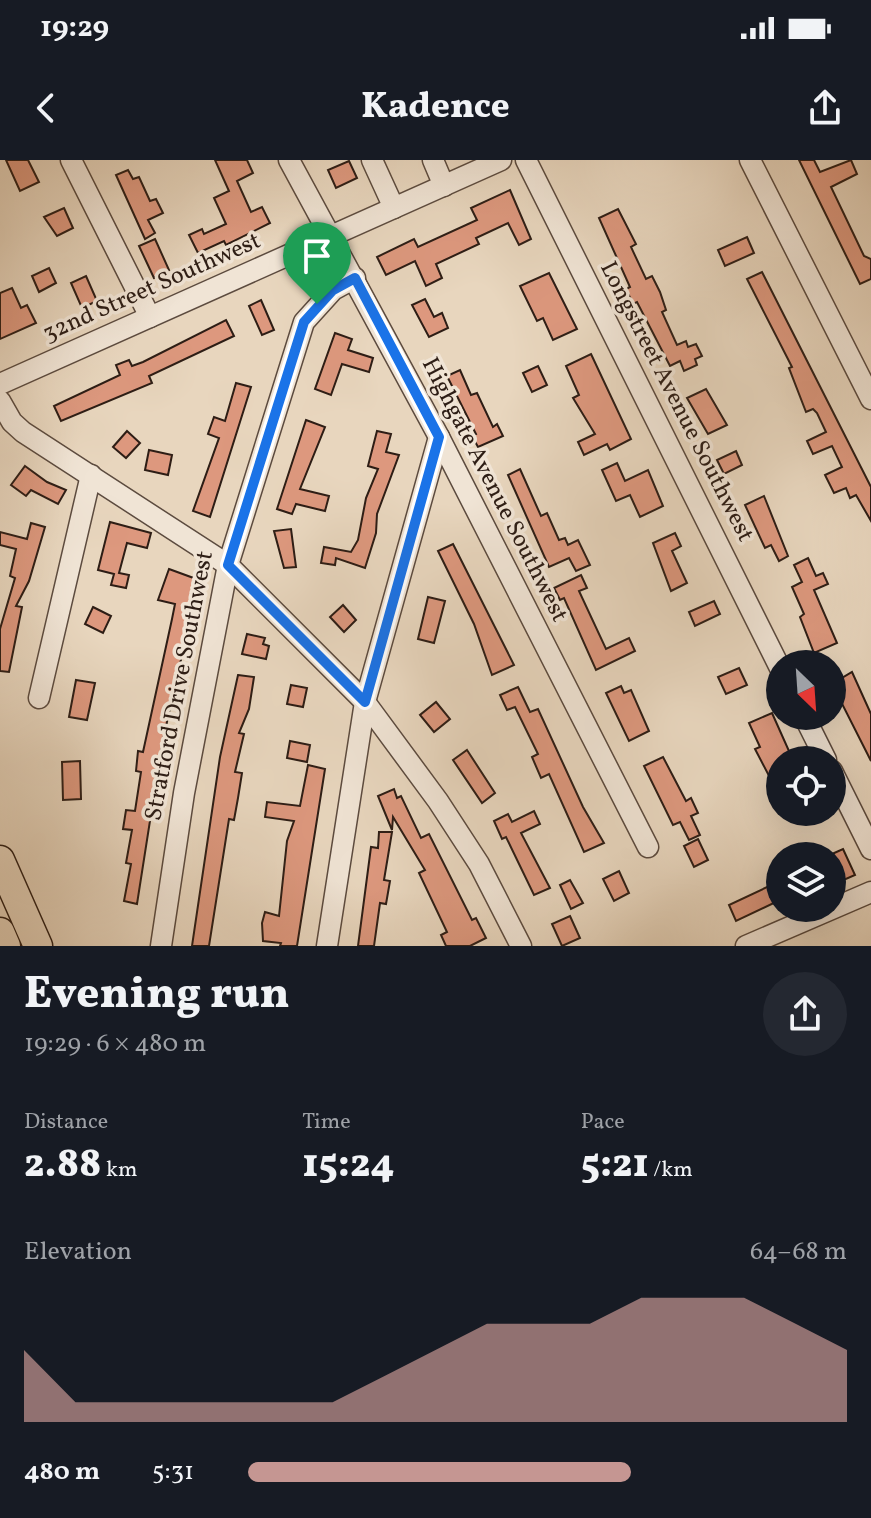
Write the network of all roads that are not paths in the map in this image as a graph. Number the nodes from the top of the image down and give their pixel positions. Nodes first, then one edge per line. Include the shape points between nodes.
1 (71, 160) edge
2 (289, 160) edge
3 (372, 160) edge
4 (433, 160) edge
5 (501, 160) edge
6 (526, 160) edge
7 (750, 160) edge
8 (444, 186) junction
9 (394, 208) junction
10 (333, 236) junction
11 (355, 278) junction
12 (150, 317) junction
13 (0, 384) edge
14 (871, 399) edge
15 (0, 401) edge
16 (439, 437) junction
17 (91, 475) junction
18 (228, 565) junction
19 (771, 650) edge
20 (39, 698) dead end
21 (365, 702) junction
22 (846, 799) edge
23 (648, 847) dead end
24 (871, 849) edge
25 (0, 860) edge
26 (871, 892) edge
27 (0, 932) edge
28 (6, 946) edge
29 (38, 946) edge
30 (161, 946) edge
31 (327, 946) edge
32 (521, 946) edge
33 (746, 946) edge

1 - 12 street
2 - 10 street, Highgate Avenue Southwest
3 - 9 street
4 - 8 street
5 - 8 street, 32nd Street Southwest
6 - 19 street, Longstreet Avenue Southwest
7 - 14 street
8 - 9 street, 32nd Street Southwest
9 - 10 street, 32nd Street Southwest
10 - 11 street, Highgate Avenue Southwest
10 - 12 street, 32nd Street Southwest
11 - 16 street, Highgate Avenue Southwest
11 - 18 street, Stratford Drive Southwest via 333,290 304,322
12 - 13 street, 32nd Street Southwest
15 - 17 street via 23,432
16 - 21 street
16 - 23 street, Highgate Avenue Southwest
17 - 18 street
17 - 20 street
18 - 21 street
18 - 30 street, Stratford Drive Southwest
21 - 31 street
21 - 32 street via 471,852
22 - 24 street
25 - 29 highway
26 - 33 street
27 - 28 highway

